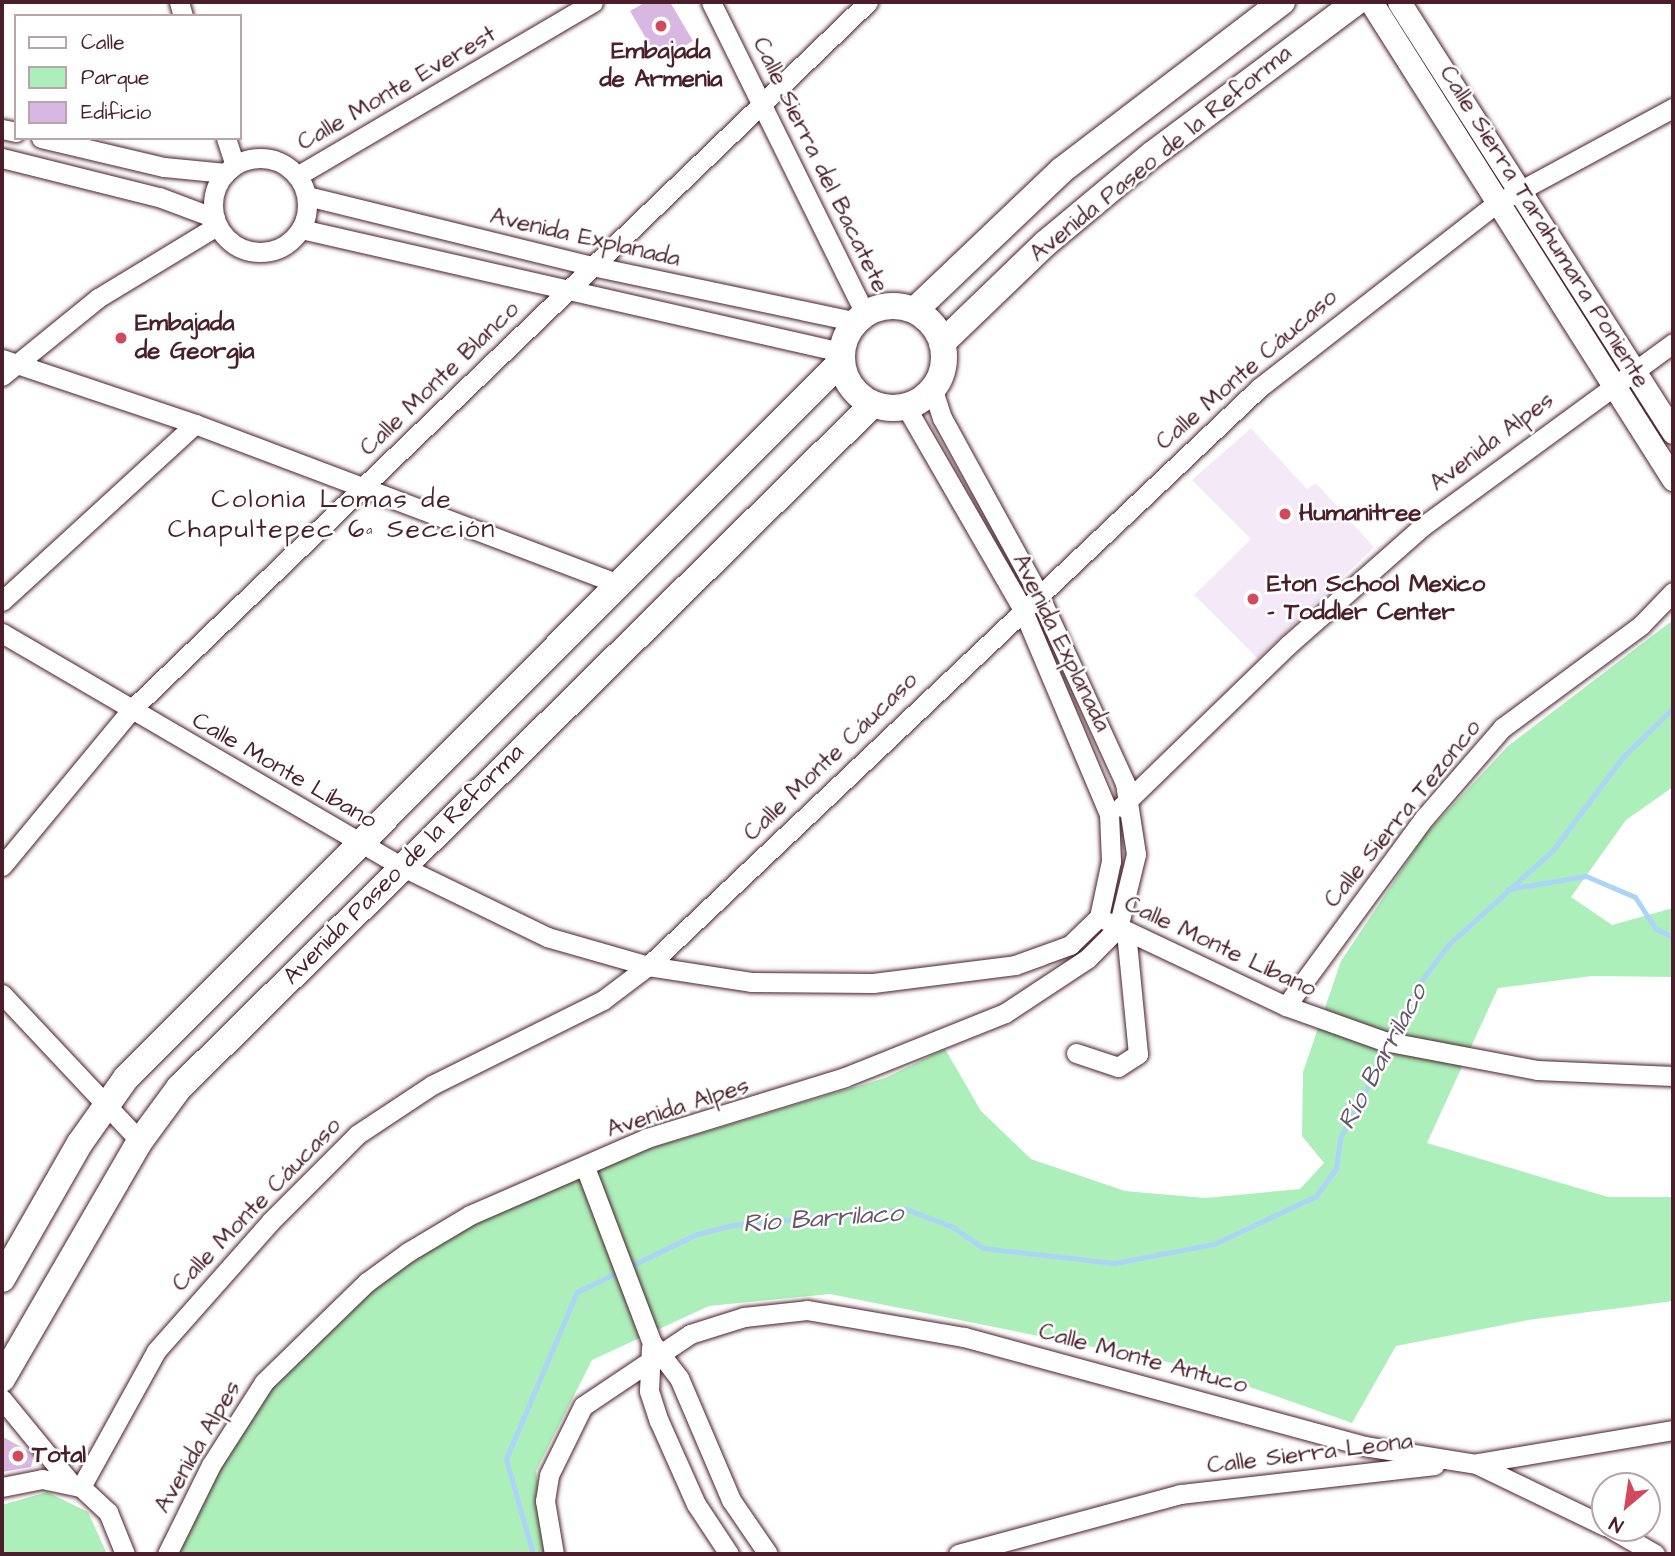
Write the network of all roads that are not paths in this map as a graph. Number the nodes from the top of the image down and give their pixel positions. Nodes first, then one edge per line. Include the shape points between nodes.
1 (593, 2) edge
2 (711, 2) edge
3 (868, 2) edge
4 (1282, 2) edge
5 (1356, 2) edge
6 (1371, 2) edge
7 (1399, 2) edge
8 (764, 102) junction
9 (1673, 108) edge
10 (49, 140) edge
11 (226, 140) edge
12 (2, 158) edge
13 (230, 169) junction
14 (297, 176) junction
15 (1520, 188) junction
16 (307, 196) junction
17 (1497, 202) junction
18 (216, 221) junction
19 (301, 229) junction
20 (592, 267) junction
21 (567, 291) junction
22 (915, 310) junction
23 (860, 317) junction
24 (942, 343) junction
25 (1673, 343) edge
26 (841, 357) junction
27 (7, 366) edge
28 (1634, 369) junction
29 (1612, 384) junction
30 (933, 390) junction
31 (873, 404) junction
32 (906, 407) junction
33 (195, 424) junction
34 (1673, 432) edge
35 (1673, 479) edge
36 (362, 487) junction
37 (622, 585) junction
38 (1673, 592) edge
39 (1038, 593) junction
40 (2, 601) edge
41 (1021, 608) junction
42 (2, 633) edge
43 (131, 710) junction
44 (1131, 802) junction
45 (1109, 814) junction
46 (360, 842) junction
47 (2, 866) edge
48 (401, 866) junction
49 (1100, 917) junction
50 (1122, 930) junction
51 (1034, 960) junction
52 (648, 966) junction
53 (1041, 986) junction
54 (2, 994) edge
55 (1286, 1006) junction
56 (1076, 1053) dead end
57 (1673, 1076) edge
58 (105, 1106) junction
59 (140, 1141) junction
60 (585, 1167) junction
61 (2, 1279) edge
62 (652, 1345) junction
63 (2, 1390) edge
64 (1673, 1430) edge
65 (1476, 1464) junction
66 (75, 1484) junction
67 (2, 1487) edge
68 (1591, 1519) edge
69 (1634, 1542) edge
70 (125, 1554) edge
71 (167, 1554) edge
72 (554, 1554) edge
73 (729, 1554) edge
74 (768, 1554) edge
75 (958, 1554) edge
76 (1655, 1554) edge

1 - 14 street, Calle Monte Everest
2 - 8 street, Calle Sierra del Bacatete
3 - 8 street, Calle Monte Blanco
4 - 22 main road, Avenida Paseo de la Reforma via 1081,154
5 - 24 main road, Avenida Paseo de la Reforma via 1143,163 1046,243
6 - 17 street, Calle Sierra Tarahumara Poniente
7 - 15 street, Calle Sierra Tarahumara Poniente
8 - 20 street, Calle Monte Blanco
8 - 23 street, Calle Sierra del Bacatete
9 - 15 street, Calle Monte Cáucaso
10 - 13 street via 164,167
11 - 13 street
12 - 18 street via 159,197
13 - 14 street via 274,160
13 - 18 street via 214,198
14 - 16 street
15 - 17 street, Calle Monte Cáucaso
15 - 28 street, Calle Sierra Tarahumara Poniente
16 - 19 street
16 - 20 street, Avenida Explanada
17 - 29 street, Calle Sierra Tarahumara Poniente
17 - 39 street, Calle Monte Cáucaso via 1259,388
18 - 19 street via 237,246 265,252 286,244
18 - 27 street via 98,298
19 - 21 street
20 - 21 street, Calle Monte Blanco
20 - 23 street, Avenida Explanada
21 - 26 street
21 - 36 street, Calle Monte Blanco
22 - 23 main road via 890,305
22 - 24 main road
23 - 26 main road
24 - 30 main road via 943,367
25 - 28 street, Avenida Alpes
26 - 31 main road via 846,380
26 - 37 main road, Avenida Paseo de la Reforma
27 - 33 street
28 - 29 street, Avenida Alpes
28 - 34 street, Calle Sierra Tarahumara Poniente
29 - 35 street, Calle Sierra Tarahumara Poniente
29 - 44 street, Avenida Alpes via 1507,459 1363,577
30 - 32 main road
30 - 39 street, Avenida Explanada via 942,418
31 - 32 main road
31 - 48 main road, Avenida Paseo de la Reforma
32 - 41 street, Avenida Explanada
33 - 36 street
33 - 40 street
36 - 37 street
36 - 43 street, Calle Monte Blanco
37 - 46 main road, Avenida Paseo de la Reforma
38 - 55 street, Calle Sierra Tezonco via 1641,625 1502,728 1425,817
39 - 41 street, Calle Monte Cáucaso
39 - 44 street, Avenida Explanada
41 - 45 street, Avenida Explanada
41 - 52 street, Calle Monte Cáucaso
42 - 43 street, Calle Monte Líbano
43 - 46 street, Calle Monte Líbano
43 - 47 street, Calle Monte Blanco
44 - 45 street, Avenida Alpes
44 - 50 street, Avenida Alpes via 1133,882
45 - 49 street, Avenida Explanada via 1111,861
46 - 48 street, Calle Monte Líbano
46 - 58 main road, Avenida Paseo de la Reforma via 154,1048
48 - 52 street, Calle Monte Líbano via 521,927
48 - 59 main road, Avenida Paseo de la Reforma via 180,1088
49 - 50 street, Calle Monte Líbano
49 - 51 street, Calle Monte Líbano via 1070,945
50 - 53 street, Avenida Alpes via 1087,959
50 - 55 street, Calle Monte Líbano
50 - 56 street via 1138,1054 1118,1067
51 - 52 street, Calle Monte Líbano via 937,978 809,984 702,976
51 - 53 street
52 - 66 street, Calle Monte Cáucaso via 603,1000 432,1085 358,1134 172,1331 138,1378
53 - 60 street, Avenida Alpes via 1005,1013 845,1077 647,1138
54 - 58 street
55 - 57 street, Calle Monte Líbano via 1328,1023 1480,1063
58 - 59 street
58 - 61 main road, Avenida Paseo de la Reforma
59 - 63 main road, Avenida Paseo de la Reforma
60 - 62 street
60 - 71 street, Avenida Alpes via 470,1215 358,1290 264,1382 211,1465
62 - 65 street, Calle Monte Antuco via 744,1317 838,1313 1079,1366 1364,1446
62 - 72 street, Calle Monte Antuco via 583,1406 556,1451 545,1501
62 - 73 street via 649,1391 659,1421 696,1504
62 - 74 street via 695,1409 731,1500
63 - 66 street
64 - 65 street, Calle Sierra Leona
65 - 68 street, Calle Monte Antuco
65 - 75 street, Calle Sierra Leona via 1348,1473 1180,1494
66 - 67 street via 42,1479
66 - 70 street via 108,1512
69 - 76 street, Calle Monte Antuco

